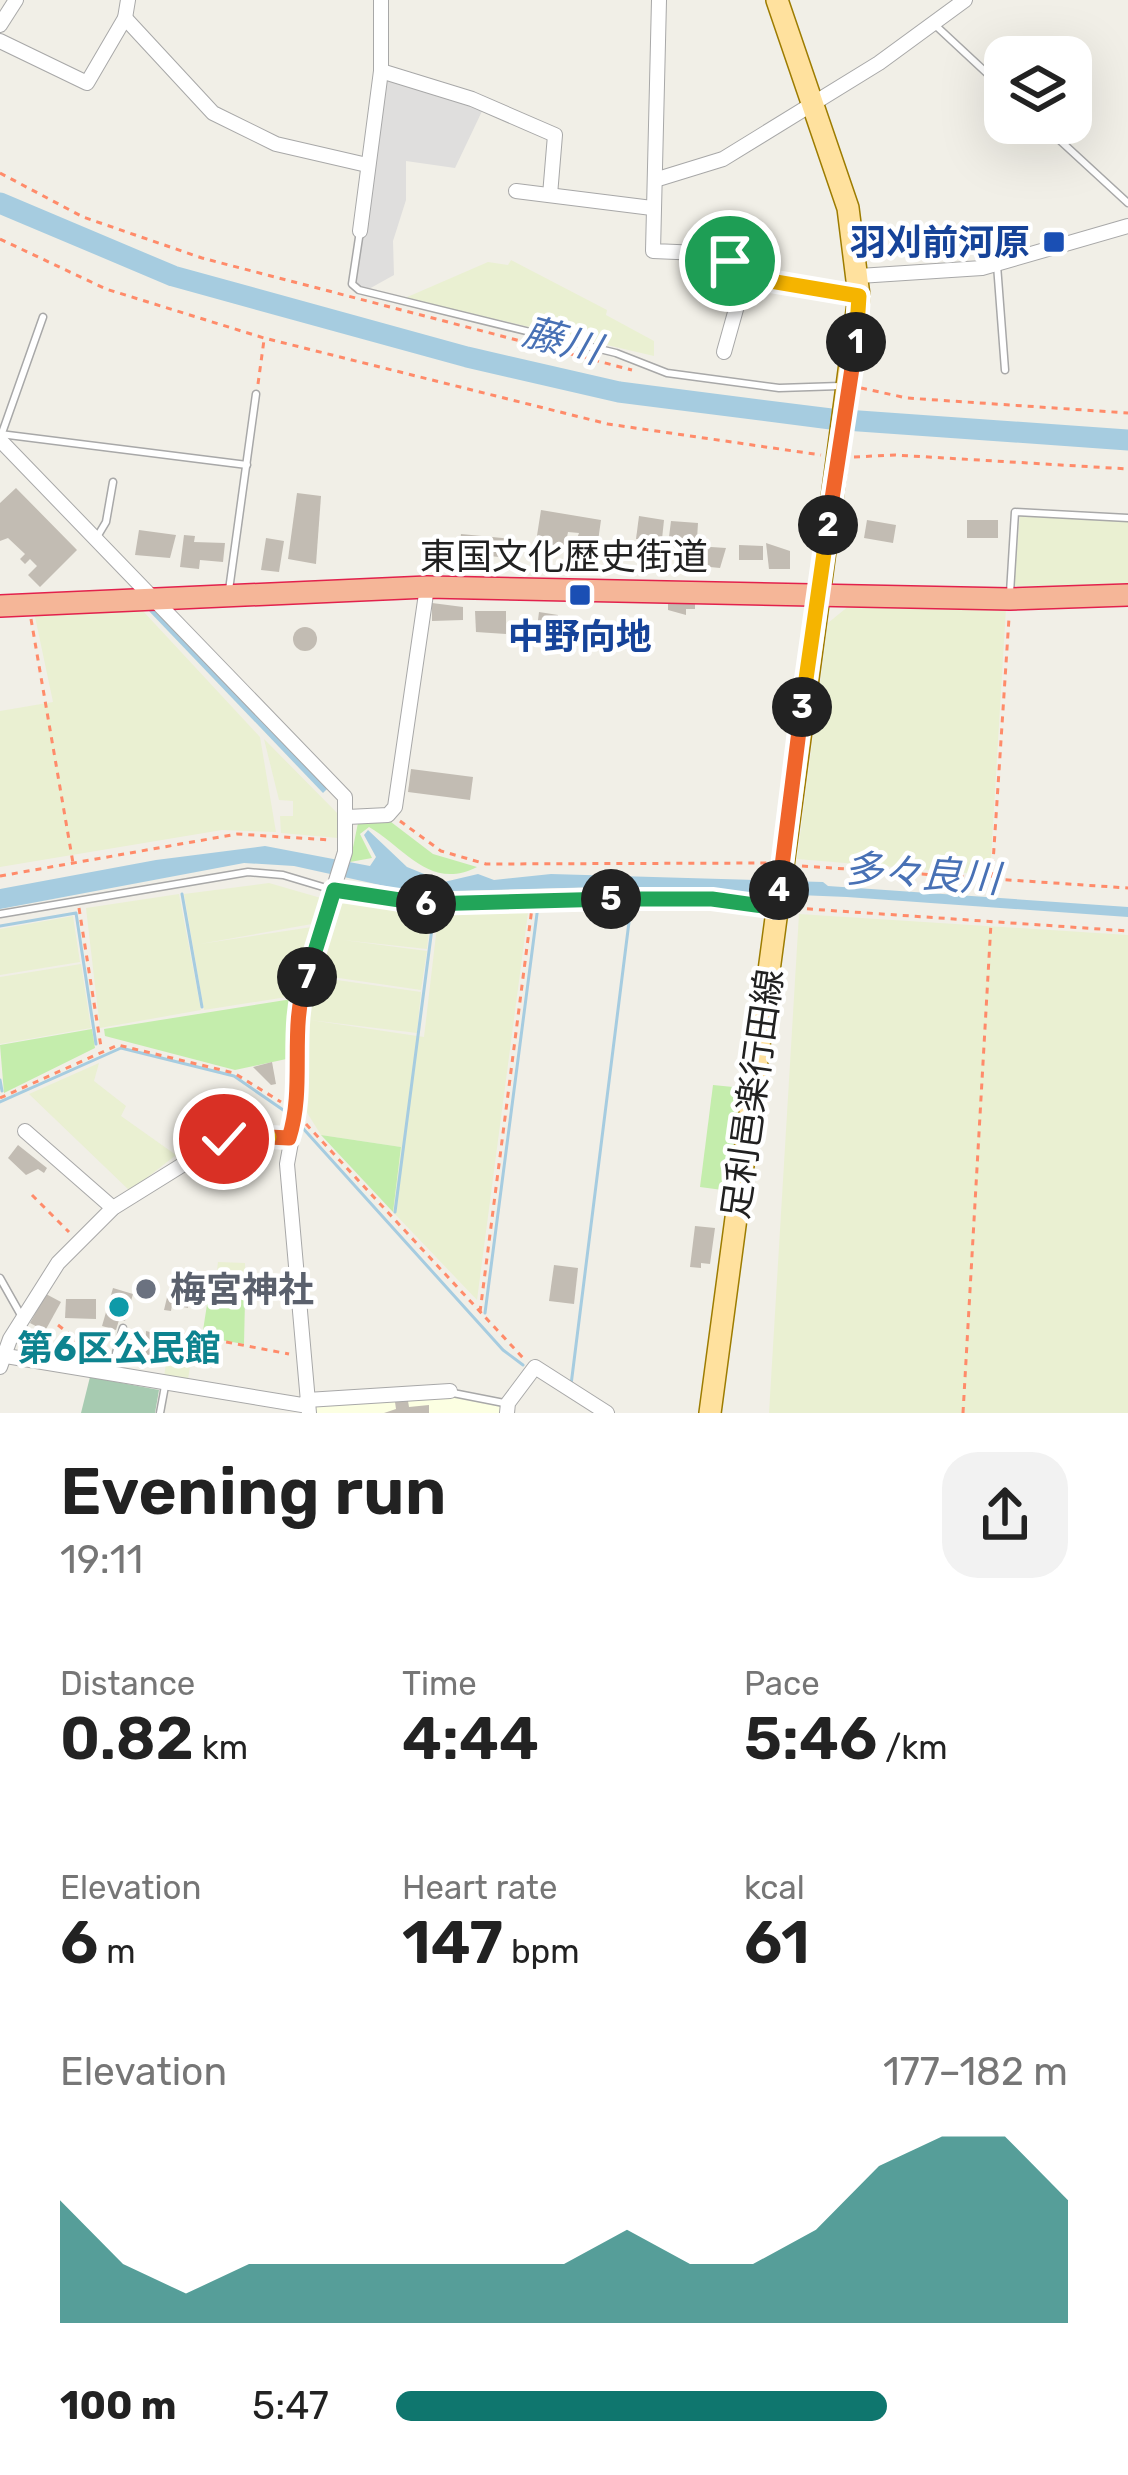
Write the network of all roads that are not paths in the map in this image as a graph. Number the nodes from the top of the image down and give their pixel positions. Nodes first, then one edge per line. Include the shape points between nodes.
1 (16, 0) edge
2 (128, 0) edge
3 (382, 0) edge
4 (658, 0) edge
5 (789, 0) edge
6 (965, 0) edge
7 (777, 1) edge
8 (125, 18) junction
9 (931, 22) junction
10 (0, 25) edge
11 (0, 41) edge
12 (382, 71) junction
13 (984, 71) edge
14 (813, 105) junction
15 (1064, 144) edge
16 (367, 165) junction
17 (658, 179) junction
18 (516, 191) dead end
19 (550, 195) junction
20 (1128, 203) edge
21 (652, 208) junction
22 (1128, 226) edge
23 (360, 232) joint
24 (997, 265) junction
25 (746, 277) junction
26 (859, 286) junction
27 (43, 317) dead end
28 (724, 352) dead end
29 (1005, 370) dead end
30 (853, 389) junction
31 (256, 394) road end
32 (1, 436) edge
33 (247, 465) junction
34 (113, 482) dead end
35 (1128, 518) edge
36 (97, 537) junction
37 (427, 587) junction
38 (229, 593) junction
39 (817, 595) junction
40 (1128, 595) edge
41 (157, 598) junction
42 (1010, 598) junction
43 (0, 606) edge
44 (347, 818) junction
45 (334, 888) junction
46 (0, 914) edge
47 (25, 1131) dead end
48 (289, 1138) junction
49 (113, 1208) junction
50 (0, 1278) edge
51 (23, 1318) junction
52 (123, 1328) dead end
53 (3, 1361) edge
54 (110, 1376) junction
55 (165, 1386) junction
56 (450, 1391) joint
57 (308, 1406) edge
58 (507, 1408) edge
59 (160, 1413) edge
60 (608, 1413) edge
61 (710, 1413) edge

1 - 10 street
2 - 8 street
3 - 12 street
4 - 17 street
5 - 7 street
6 - 9 street
7 - 14 main road, 足利邑楽行田線
8 - 11 street via 87,83
8 - 16 street via 213,113 276,144
9 - 13 lane
9 - 14 street
12 - 16 street
12 - 19 street via 555,135
14 - 17 street via 724,159
14 - 26 main road, 足利邑楽行田線 via 848,208
15 - 20 lane
16 - 23 street
17 - 21 street
18 - 19 street
19 - 21 street
21 - 25 street via 653,251 730,261
22 - 24 street
23 - 30 lane via 352,284 359,290 668,373
24 - 26 street
24 - 29 lane
25 - 26 street
25 - 28 street
26 - 30 main road, 足利邑楽行田線
27 - 32 lane
30 - 39 main road, 足利邑楽行田線
31 - 33 lane
32 - 33 lane
32 - 36 street
33 - 38 lane
34 - 36 lane
35 - 42 lane via 1015,512
36 - 41 street
37 - 38 highway, 東国文化歴史街道
37 - 39 highway, 東国文化歴史街道
37 - 44 street via 397,794 388,815
38 - 41 highway, 東国文化歴史街道
39 - 42 highway, 東国文化歴史街道
39 - 61 main road, 足利邑楽行田線
40 - 42 highway, 東国文化歴史街道
41 - 43 highway, 東国文化歴史街道
41 - 44 street via 336,784
44 - 45 street
45 - 46 lane via 248,872
45 - 48 street via 300,996
47 - 49 street
48 - 49 street via 224,1139
48 - 57 street
49 - 51 street via 76,1239
50 - 51 lane
51 - 53 street
52 - 54 lane
53 - 54 street
54 - 55 street
55 - 57 street
55 - 59 lane
56 - 57 street
56 - 58 lane
58 - 60 street via 535,1367

